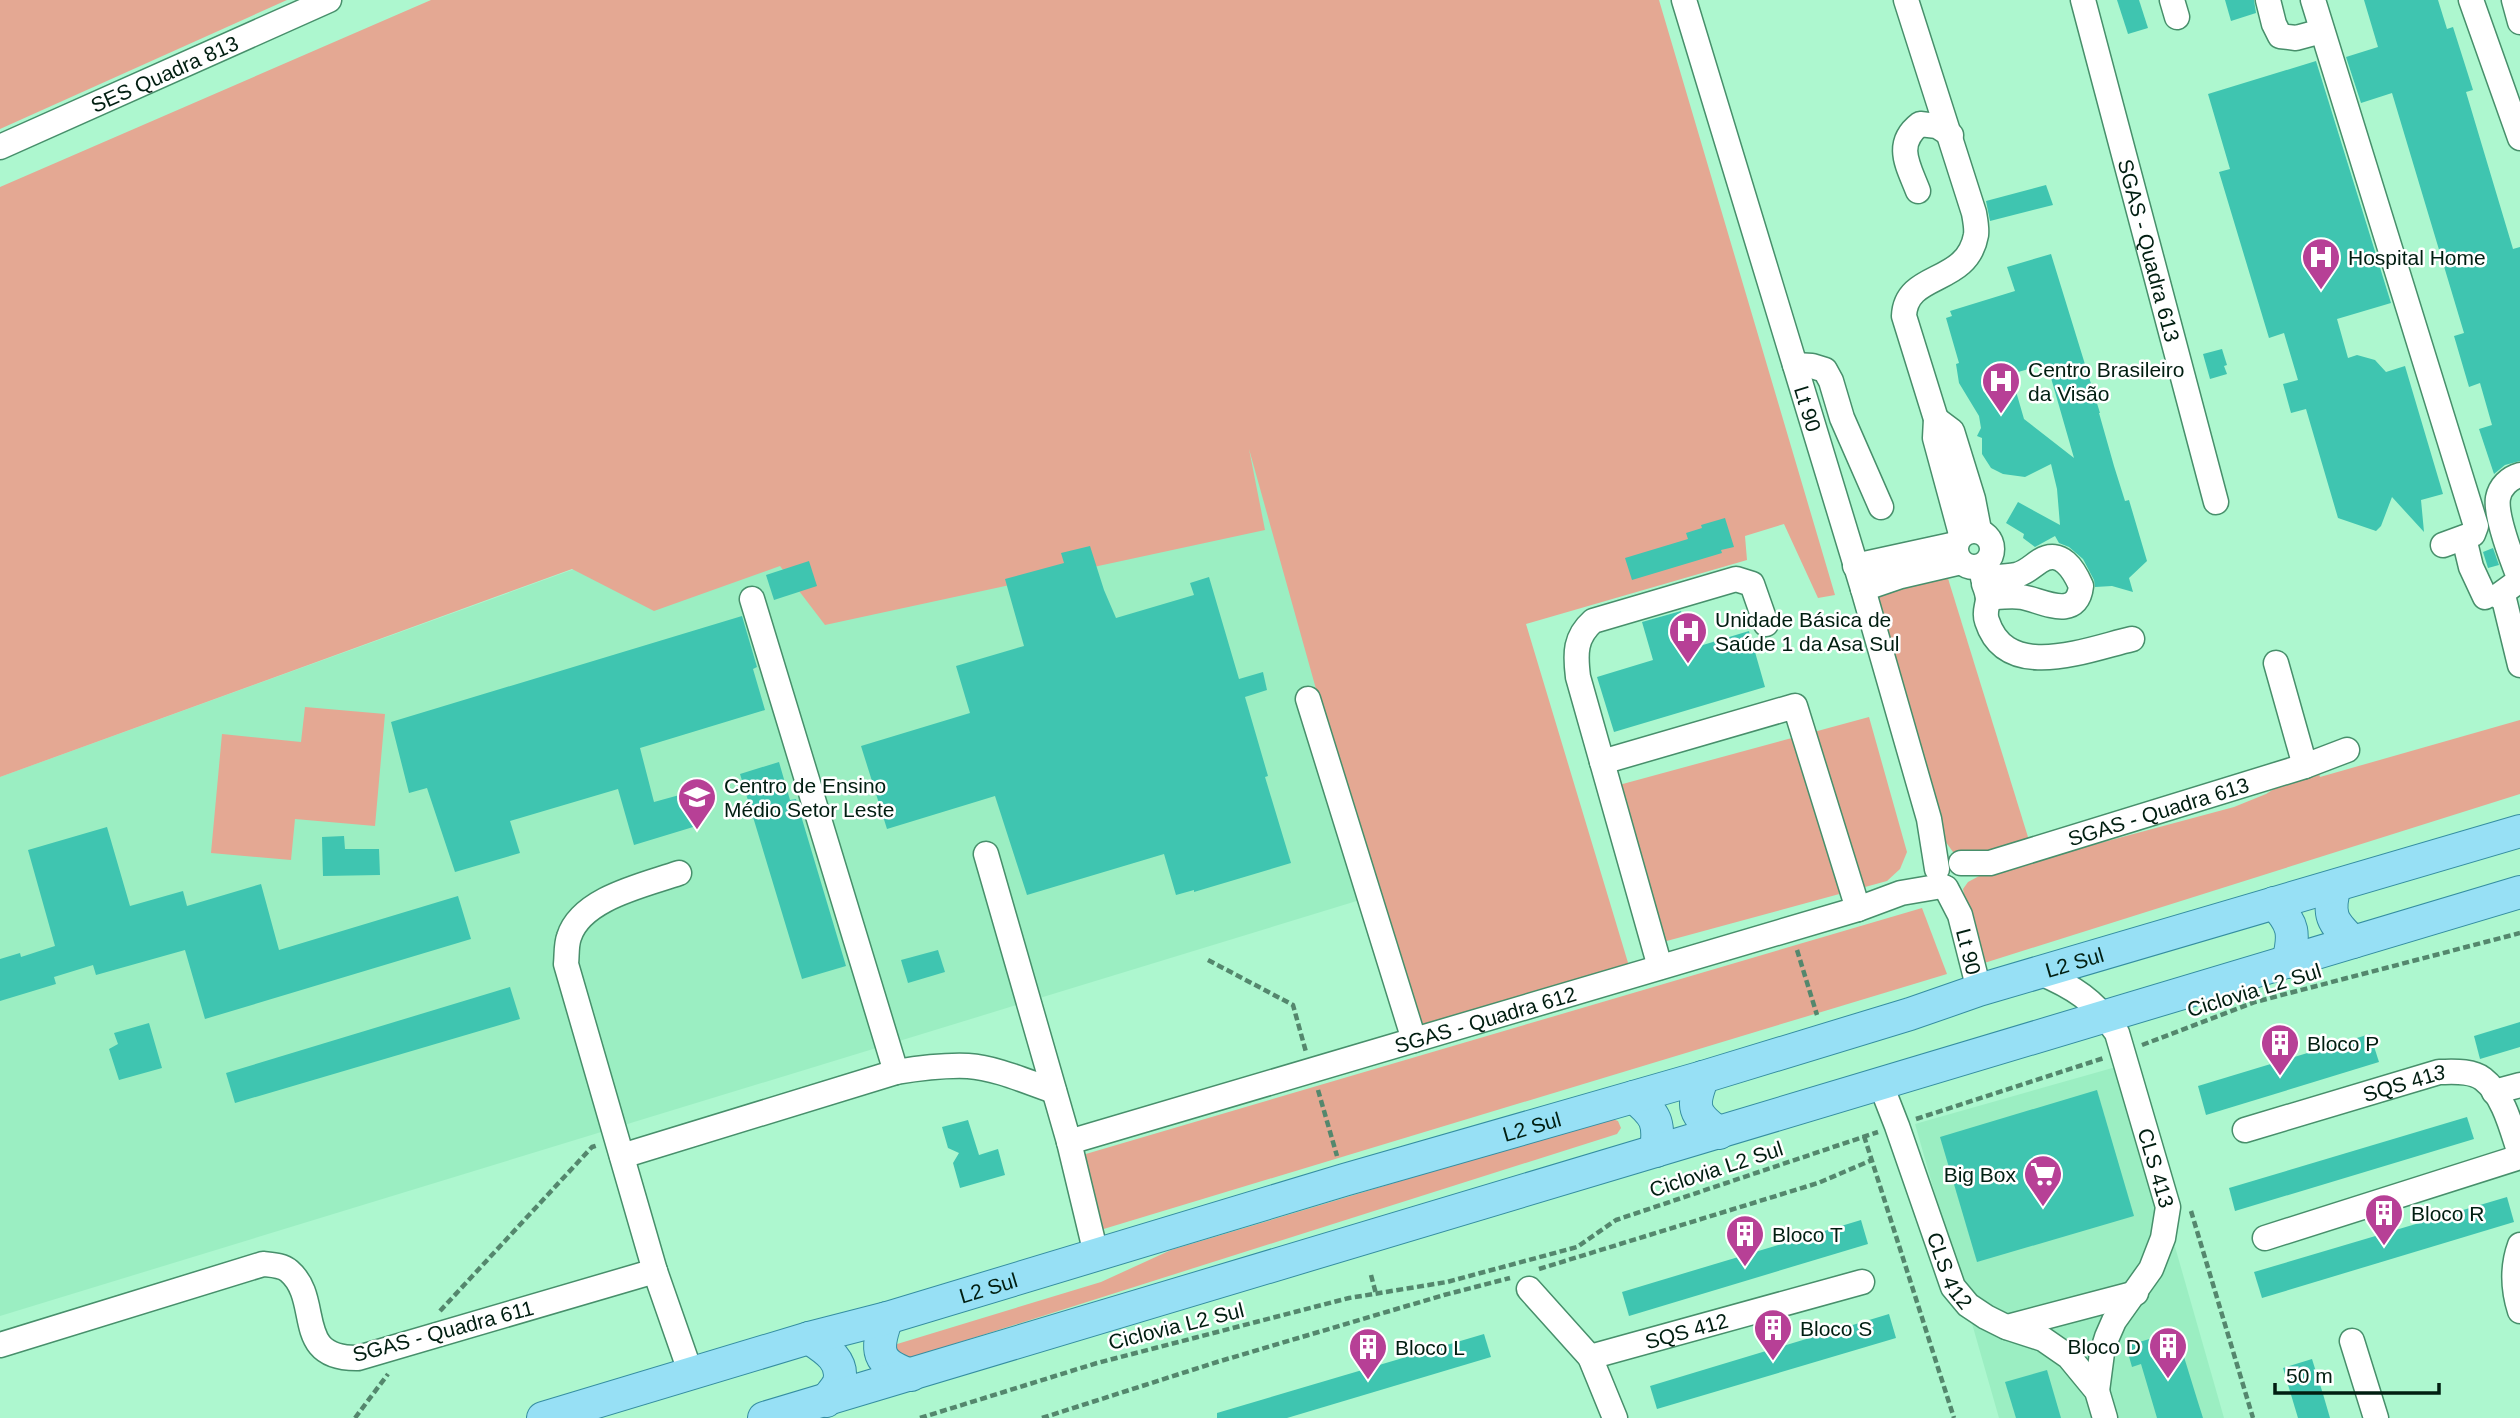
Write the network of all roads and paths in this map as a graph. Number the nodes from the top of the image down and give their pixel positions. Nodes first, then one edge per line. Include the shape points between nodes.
1 (329, 0) edge
2 (1684, 0) edge
3 (1906, 0) edge
4 (2082, 0) edge
5 (2269, 0) edge
6 (2313, 0) edge
7 (2471, 0) edge
8 (2514, 0) edge
9 (2520, 22) edge
10 (2322, 31) junction
11 (1951, 135) junction
12 (2520, 138) edge
13 (0, 147) edge
14 (1918, 191) dead end
15 (1795, 365) junction
16 (2520, 475) edge
17 (2216, 502) dead end
18 (1881, 507) dead end
19 (1972, 559) junction
20 (1859, 578) junction
21 (2520, 580) edge
22 (2496, 597) junction
23 (752, 599) dead end
24 (1766, 624) dead end
25 (2132, 639) dead end
26 (2276, 663) dead end
27 (2520, 665) edge
28 (1307, 699) dead end
29 (2347, 750) dead end
30 (1602, 762) junction
31 (2305, 766) junction
32 (2520, 831) edge
33 (986, 854) dead end
34 (679, 873) dead end
35 (1950, 876) junction
36 (2335, 886) junction
37 (2520, 892) edge
38 (2274, 903) junction
39 (1858, 909) junction
40 (2520, 933) edge
41 (2353, 942) junction
42 (2288, 962) junction
43 (1660, 967) junction
44 (2038, 972) junction
45 (1979, 990) junction
46 (2106, 1017) junction
47 (1414, 1040) junction
48 (2136, 1052) junction
49 (896, 1072) junction
50 (1703, 1077) junction
51 (1881, 1085) junction
52 (2520, 1085) edge
53 (1054, 1091) junction
54 (2494, 1092) junction
55 (1634, 1097) junction
56 (1897, 1126) junction
57 (2245, 1130) dead end
58 (1719, 1133) junction
59 (1864, 1136) junction
60 (1069, 1142) junction
61 (620, 1147) junction
62 (1656, 1151) junction
63 (2520, 1156) edge
64 (1872, 1160) junction
65 (2189, 1201) dead end
66 (2265, 1238) dead end
67 (2520, 1245) edge
68 (1097, 1254) junction
69 (655, 1271) junction
70 (1371, 1275) dead end
71 (1525, 1279) junction
72 (1862, 1282) dead end
73 (1441, 1283) junction
74 (2136, 1293) junction
75 (1376, 1294) junction
76 (1444, 1295) junction
77 (440, 1311) dead end
78 (2520, 1311) edge
79 (887, 1318) junction
80 (2006, 1327) junction
81 (809, 1338) junction
82 (2352, 1341) dead end
83 (411, 1342) junction
84 (0, 1345) edge
85 (1590, 1357) junction
86 (691, 1374) junction
87 (911, 1376) junction
88 (2096, 1391) junction
89 (826, 1401) junction
90 (355, 1418) edge
91 (543, 1418) edge
92 (764, 1418) edge
93 (920, 1418) edge
94 (1042, 1418) edge
95 (1615, 1418) edge
96 (1954, 1418) edge
97 (2105, 1418) edge
98 (2253, 1418) edge
99 (2376, 1418) edge

1 - 13 street, SES Quadra 813
2 - 15 street, Lt 90
3 - 11 street
4 - 17 street, SGAS - Quadra 613
5 - 10 street via 2280,36 2296,38
6 - 10 street
7 - 12 street
8 - 9 street
10 - 22 street via 2476,526 2473,534 2454,542
11 - 14 street via 1937,126 1920,124 1910,132 1905,156
11 - 19 street via 1976,233 1964,263 1913,292 1904,304 1904,316 1936,419 1952,431 1973,499
15 - 18 street via 1825,370
15 - 20 street, Lt 90
16 - 21 street via 2504,484 2498,499
19 - 20 street
19 - 25 street via 1990,629 2009,650 2026,658 2050,658
20 - 35 street, Lt 90
21 - 22 street
22 - 27 street
23 - 49 street
24 - 30 street via 1752,584 1736,579 1593,621 1583,630 1575,655
26 - 31 street
28 - 47 street
29 - 31 street, SGAS - Quadra 613
30 - 39 street via 1795,706
30 - 43 street
31 - 35 street, SGAS - Quadra 613
32 - 36 main road, L2 Sul
33 - 53 street
34 - 61 street via 591,908 576,921 568,938 566,964
35 - 39 street, SGAS - Quadra 612
35 - 45 street, Lt 90
36 - 38 main road, L2 Sul
36 - 41 main road via 2332,917
37 - 41 main road
38 - 42 main road via 2292,928
38 - 44 main road, L2 Sul
39 - 43 street, SGAS - Quadra 612
40 - 48 path, Ciclovia L2 Sul via 2255,1002
41 - 42 main road
42 - 46 main road
43 - 47 street, SGAS - Quadra 612
44 - 45 main road, L2 Sul
44 - 46 street, CLS 413 via 2069,986
45 - 50 main road, L2 Sul
46 - 48 street, CLS 413
46 - 51 main road
47 - 60 street, SGAS - Quadra 612
48 - 56 path, Ciclovia L2 Sul
48 - 74 street, CLS 413 via 2168,1207 2163,1238
49 - 53 street via 971,1066
49 - 61 street
50 - 55 main road, L2 Sul
50 - 58 main road via 1695,1097 1696,1112
51 - 56 street, CLS 412
51 - 58 main road
52 - 54 street
53 - 60 street
54 - 57 street, SQS 413 via 2481,1077 2439,1072
54 - 63 street, SQS 413
55 - 62 main road via 1657,1120
55 - 68 main road, L2 Sul
56 - 59 path, Ciclovia L2 Sul
56 - 80 street, CLS 412 via 1953,1287 1968,1305
58 - 62 main road
59 - 64 path
59 - 73 path, Ciclovia L2 Sul via 1616,1220 1577,1247
60 - 68 street
61 - 69 street
61 - 77 path via 592,1147
62 - 87 main road
63 - 66 street, SQS 413
64 - 71 path via 1818,1183
64 - 96 path
65 - 98 path
67 - 78 street via 2514,1272
68 - 79 main road, L2 Sul
69 - 83 street, SGAS - Quadra 611
69 - 86 street
70 - 75 path
71 - 76 path
71 - 85 street
72 - 85 street, SQS 412
73 - 75 path, Ciclovia L2 Sul
73 - 76 path
74 - 80 street
74 - 88 street, CLS 413 via 2106,1336
75 - 93 path, Ciclovia L2 Sul via 1097,1363
76 - 94 path
79 - 81 main road, L2 Sul
79 - 87 main road via 879,1341 881,1356 890,1368
80 - 88 street, CLS 412 via 2043,1339 2069,1357
81 - 86 main road, L2 Sul
81 - 89 main road via 839,1365 839,1382
82 - 99 street
83 - 84 street, SGAS - Quadra 611 via 358,1358 329,1353 317,1344 298,1281 288,1270 263,1264
83 - 90 path
85 - 95 street
86 - 91 main road, L2 Sul
87 - 89 main road
88 - 97 street
89 - 92 main road

